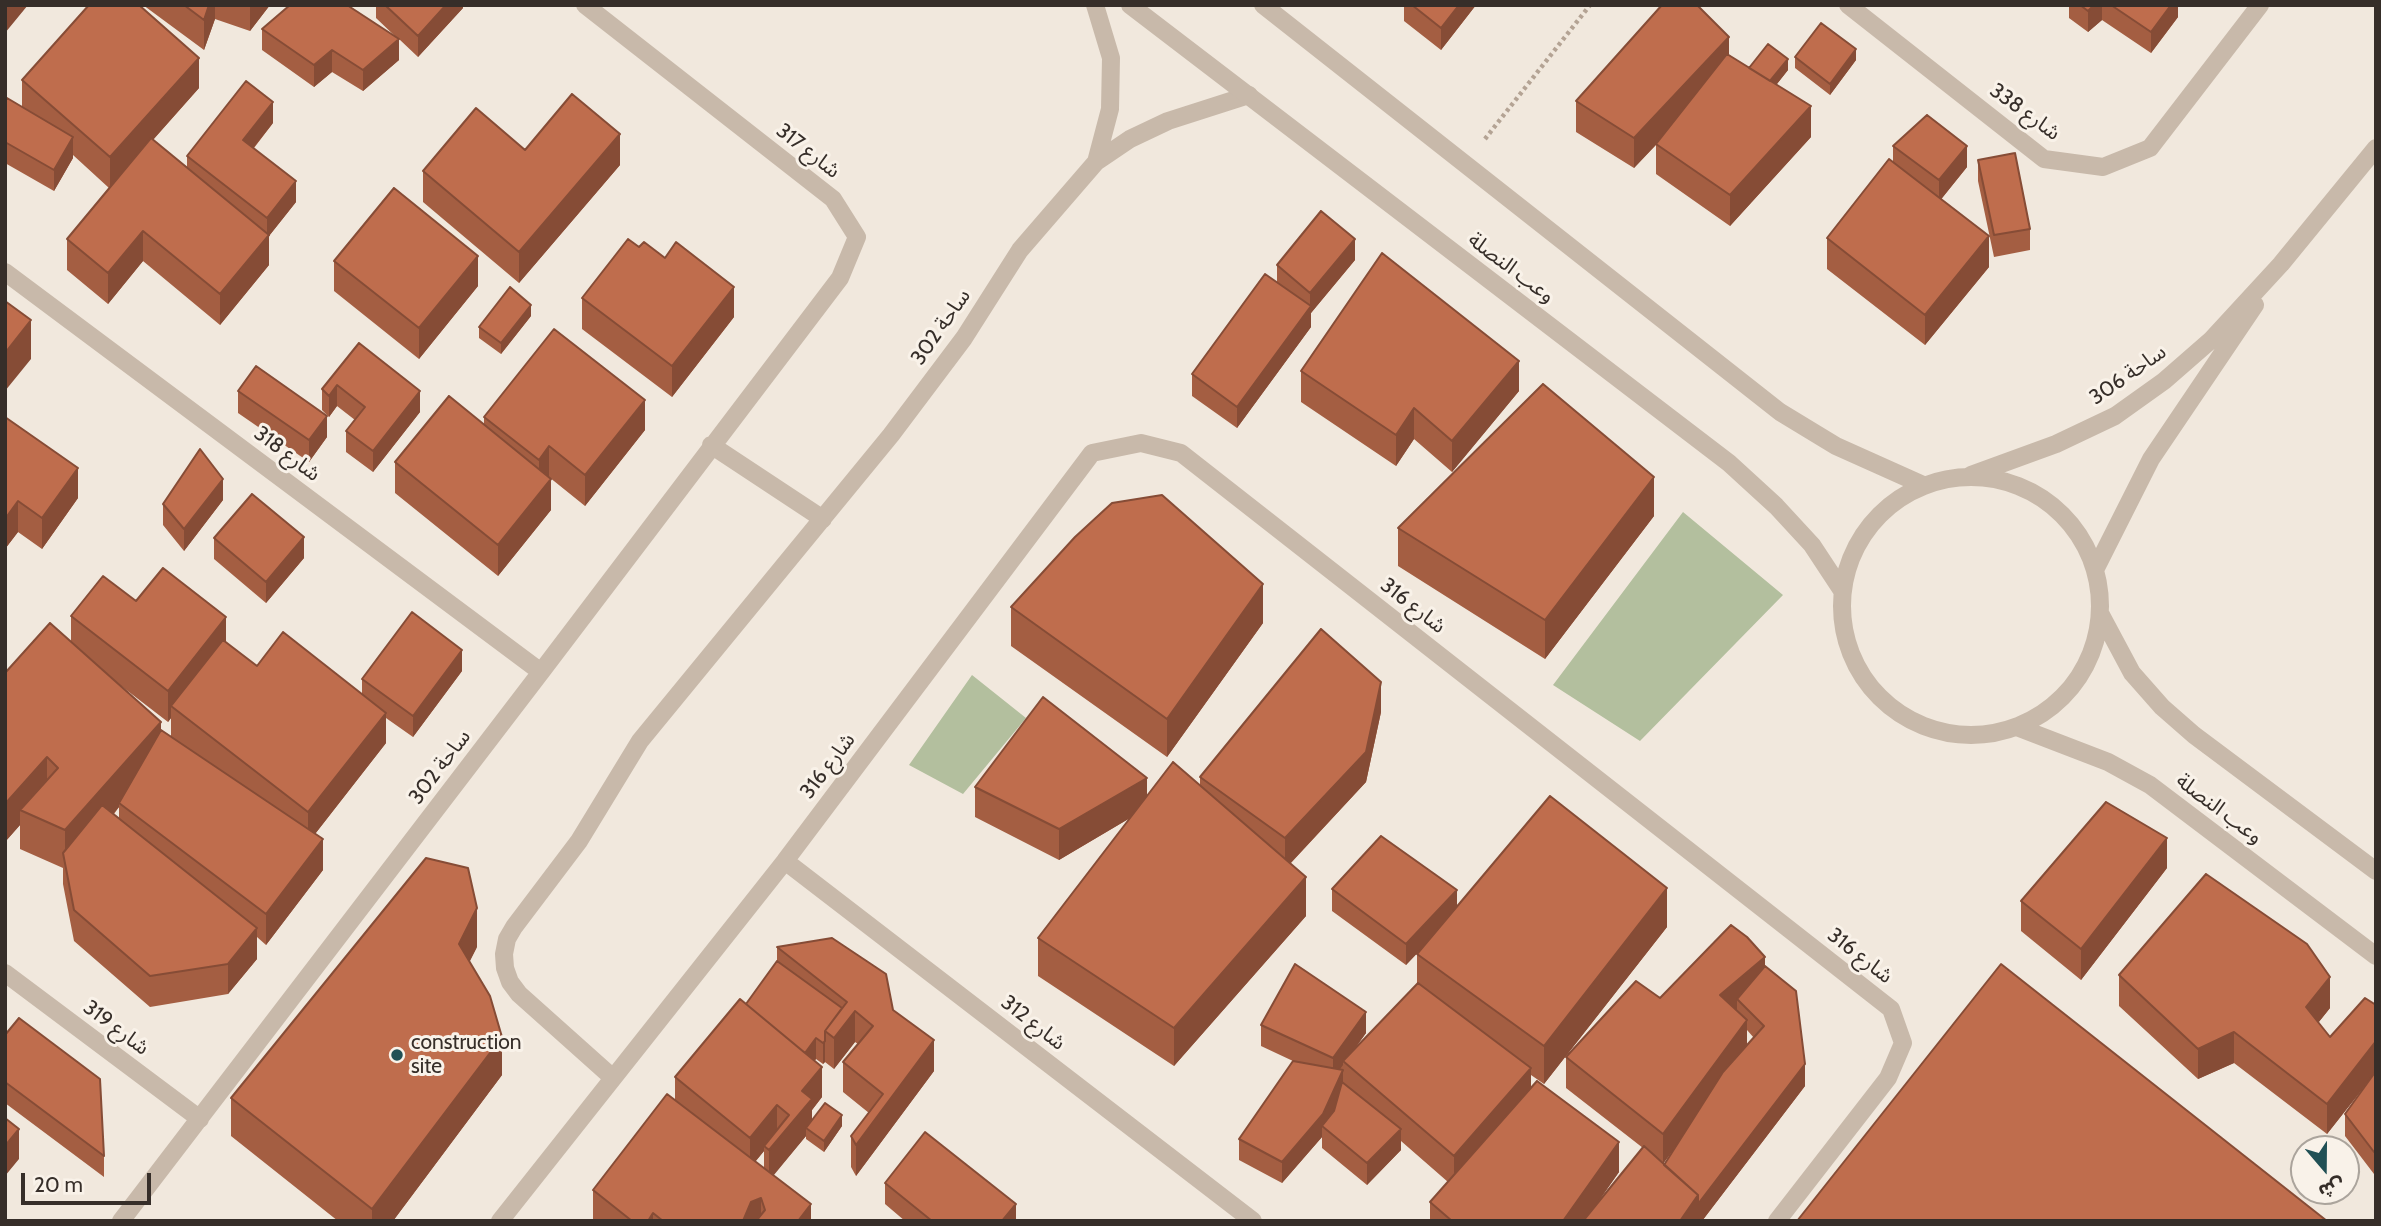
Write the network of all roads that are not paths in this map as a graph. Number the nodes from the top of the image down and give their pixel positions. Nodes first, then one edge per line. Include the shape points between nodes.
1 (585, 5) edge
2 (1095, 5) edge
3 (1130, 5) edge
4 (1263, 5) edge
5 (1848, 5) edge
6 (2260, 5) edge
7 (1248, 95) junction
8 (2376, 148) edge
9 (1096, 162) junction
10 (2281, 264) junction
11 (5, 272) edge
12 (711, 445) junction
13 (1968, 476) junction
14 (1923, 485) junction
15 (823, 519) junction
16 (2096, 568) junction
17 (1841, 589) junction
18 (2101, 615) junction
19 (541, 672) junction
20 (2017, 727) junction
21 (785, 861) junction
22 (2376, 871) edge
23 (2376, 956) edge
24 (5, 973) edge
25 (613, 1078) junction
26 (200, 1119) junction
27 (121, 1221) edge
28 (500, 1221) edge
29 (1253, 1221) edge
30 (1777, 1221) edge

1 - 12 street, شارع 317 via 833,199 858,237 840,278
2 - 9 street, ساحة 302 via 1111,58 1110,109
3 - 7 street, وعب النصلة
4 - 14 street via 1780,412 1836,446
5 - 6 street, شارع 338 via 2044,159 2103,167 2150,148
7 - 9 street, ساحة 302 via 1168,121
7 - 17 street, وعب النصلة via 1729,463 1812,545
8 - 10 street, ساحة 306
9 - 15 street, ساحة 302 via 1020,250 964,338
10 - 13 street, ساحة 306 via 2211,340 2164,382 2115,416 2056,444
10 - 16 street, ساحة 306 via 2151,460
11 - 19 street, شارع 318
12 - 15 street
12 - 19 street, ساحة 302
13 - 14 street
13 - 16 street via 2010,481 2047,500 2078,530
14 - 17 street via 1883,509 1855,546
15 - 25 street, ساحة 302 via 640,741 579,841 507,939 505,968 519,994
16 - 18 street
17 - 20 street via 1843,634 1860,675 1890,708 1929,729 1973,736
18 - 20 street via 2093,651 2076,684 2050,709
18 - 22 street via 2132,673 2162,707
19 - 26 street, ساحة 302
20 - 23 street, وعب النصلة via 2108,762 2150,785
21 - 25 street
21 - 29 street, شارع 312
21 - 30 street, شارع 316 via 1092,453 1141,443 1181,453 1891,1009 1903,1043 1888,1078
24 - 26 street, شارع 319
25 - 28 street
26 - 27 street, ساحة 302

